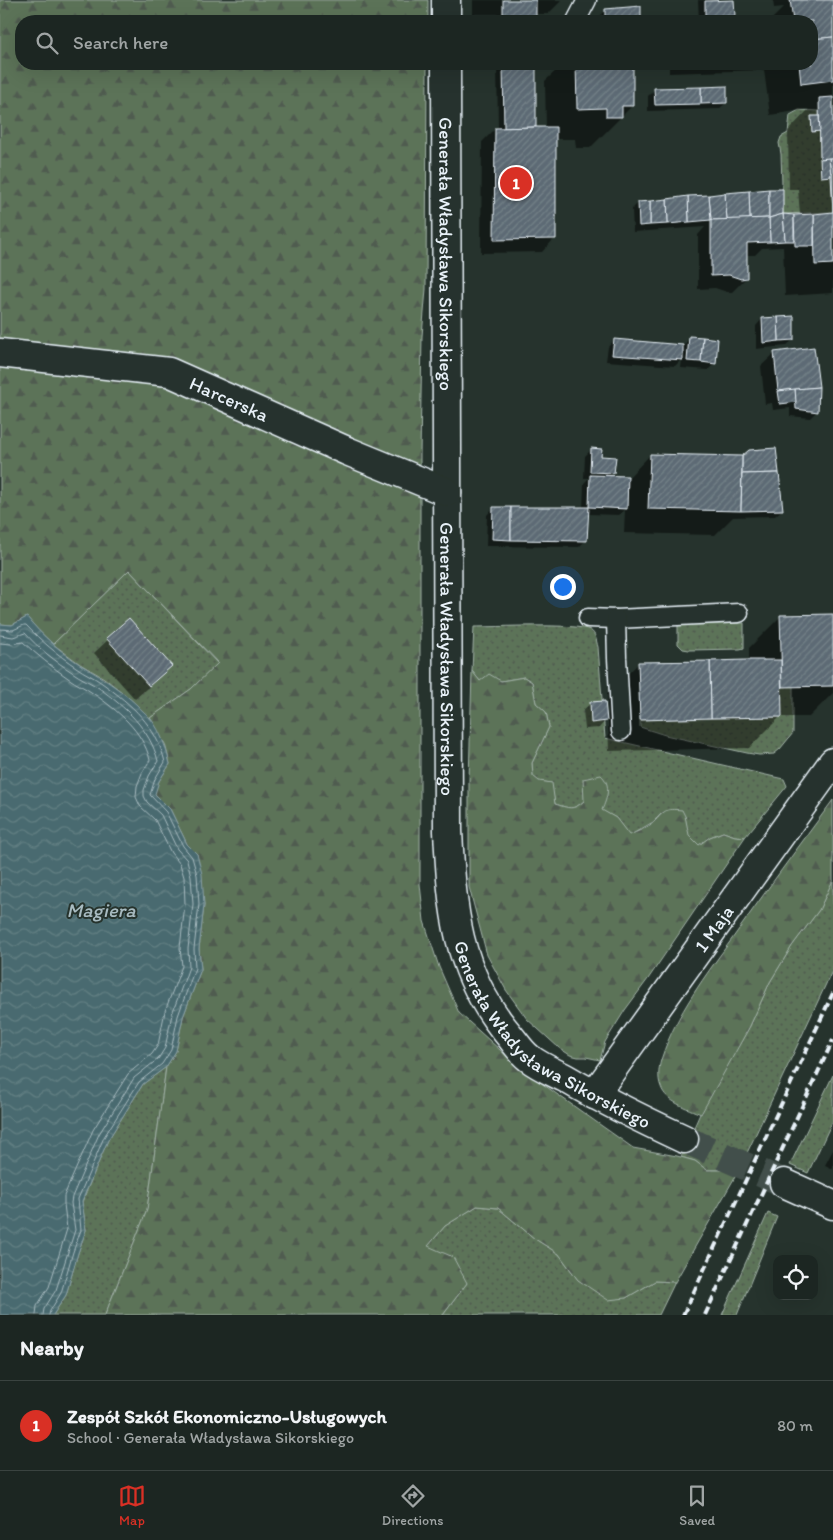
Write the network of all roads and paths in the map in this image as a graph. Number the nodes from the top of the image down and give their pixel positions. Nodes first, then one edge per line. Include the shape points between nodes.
1 (446, 0) edge
2 (587, 0) edge
3 (446, 15) edge
4 (579, 15) edge
5 (446, 70) edge
6 (0, 353) edge
7 (447, 492) junction
8 (739, 613) dead end
9 (588, 618) dead end
10 (616, 619) junction
11 (621, 731) dead end
12 (833, 762) edge
13 (594, 1095) junction
14 (684, 1139) tunnel mouth
15 (784, 1183) tunnel mouth
16 (833, 1205) edge

1 - 3 street
2 - 4 lane
5 - 7 street, Generała Władysława Sikorskiego
6 - 7 street, Harcerska via 169,372
7 - 13 street, Generała Władysława Sikorskiego via 448,831 457,926 465,958 500,1024 528,1057
8 - 10 lane
9 - 10 lane
10 - 11 lane
12 - 13 street, 1 Maja
13 - 14 street, Generała Władysława Sikorskiego
15 - 16 street

